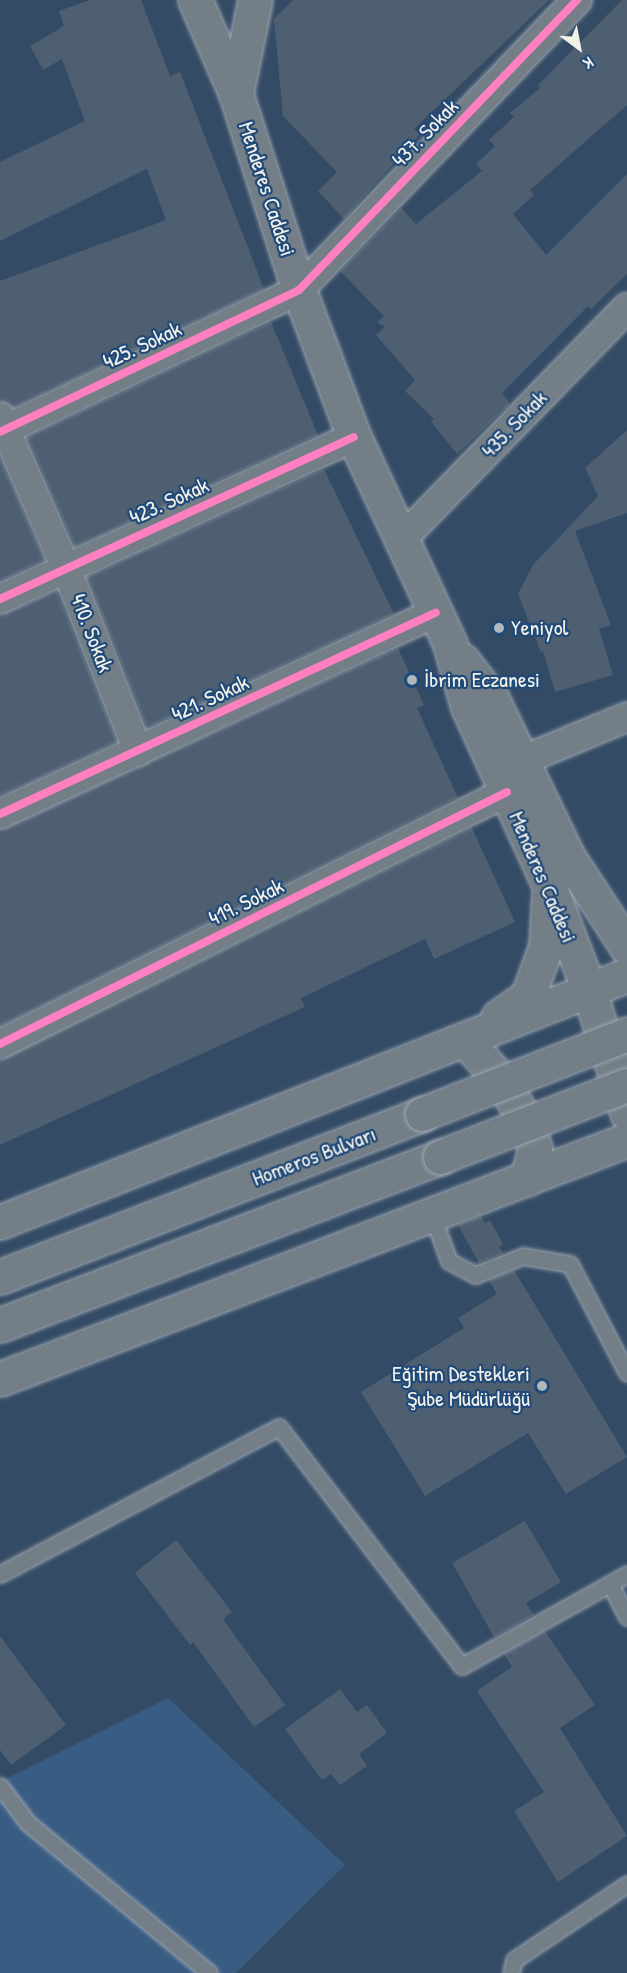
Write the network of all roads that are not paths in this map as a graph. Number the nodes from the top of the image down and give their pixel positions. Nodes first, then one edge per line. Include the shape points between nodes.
1 (195, 0) edge
2 (577, 0) edge
3 (256, 2) edge
4 (236, 94) junction
5 (299, 290) junction
6 (627, 308) edge
7 (2, 426) edge
8 (354, 437) junction
9 (402, 540) junction
10 (66, 568) junction
11 (0, 599) edge
12 (436, 613) junction
13 (450, 644) junction
14 (627, 717) edge
15 (138, 752) junction
16 (521, 761) junction
17 (507, 792) junction
18 (0, 814) edge
19 (568, 856) junction
20 (549, 885) junction
21 (627, 947) edge
22 (608, 982) edge
23 (627, 1036) edge
24 (465, 1040) junction
25 (0, 1044) edge
26 (627, 1085) edge
27 (627, 1113) edge
28 (627, 1140) edge
29 (527, 1179) junction
30 (432, 1215) junction
31 (0, 1222) edge
32 (0, 1277) edge
33 (0, 1325) edge
34 (627, 1373) edge
35 (0, 1379) edge
36 (0, 1574) edge
37 (627, 1574) edge
38 (610, 1584) junction
39 (627, 1617) edge
40 (0, 1786) edge
41 (627, 1884) edge
42 (209, 1973) edge
43 (511, 1973) edge

1 - 4 main road, Menderes Caddesi
2 - 5 street, 437. Sokak
3 - 4 main road
4 - 5 main road, Menderes Caddesi
5 - 7 street, 425. Sokak
5 - 8 main road, Menderes Caddesi
6 - 9 street, 435. Sokak
7 - 10 street, 410. Sokak
8 - 9 main road, Menderes Caddesi
8 - 10 street, 423. Sokak
9 - 12 main road, Menderes Caddesi
10 - 11 street, 423. Sokak
10 - 15 street, 410. Sokak
12 - 13 main road, Menderes Caddesi
12 - 15 street, 421. Sokak
13 - 16 main road, Menderes Caddesi via 492,699
13 - 17 main road, Menderes Caddesi via 468,707
14 - 16 street
15 - 18 street, 421. Sokak
16 - 19 main road, Menderes Caddesi
17 - 20 main road, Menderes Caddesi
17 - 25 street, 419. Sokak
19 - 21 main road
19 - 22 main road
20 - 22 main road, Menderes Caddesi
20 - 24 main road via 546,946 528,996
22 - 23 main road
22 - 24 main road
22 - 27 main road, Menderes Caddesi
23 - 32 main road, Homeros Bulvarı, bridge
24 - 29 main road via 500,1079 526,1120 535,1149
24 - 31 main road
26 - 33 main road, Homeros Bulvarı, bridge
28 - 29 main road
29 - 30 main road
30 - 34 lane via 449,1262 475,1275 523,1256 570,1264
30 - 35 main road
36 - 38 lane via 279,1427 462,1666
37 - 38 lane
38 - 39 lane
40 - 42 lane via 28,1823
41 - 43 lane via 514,1960

